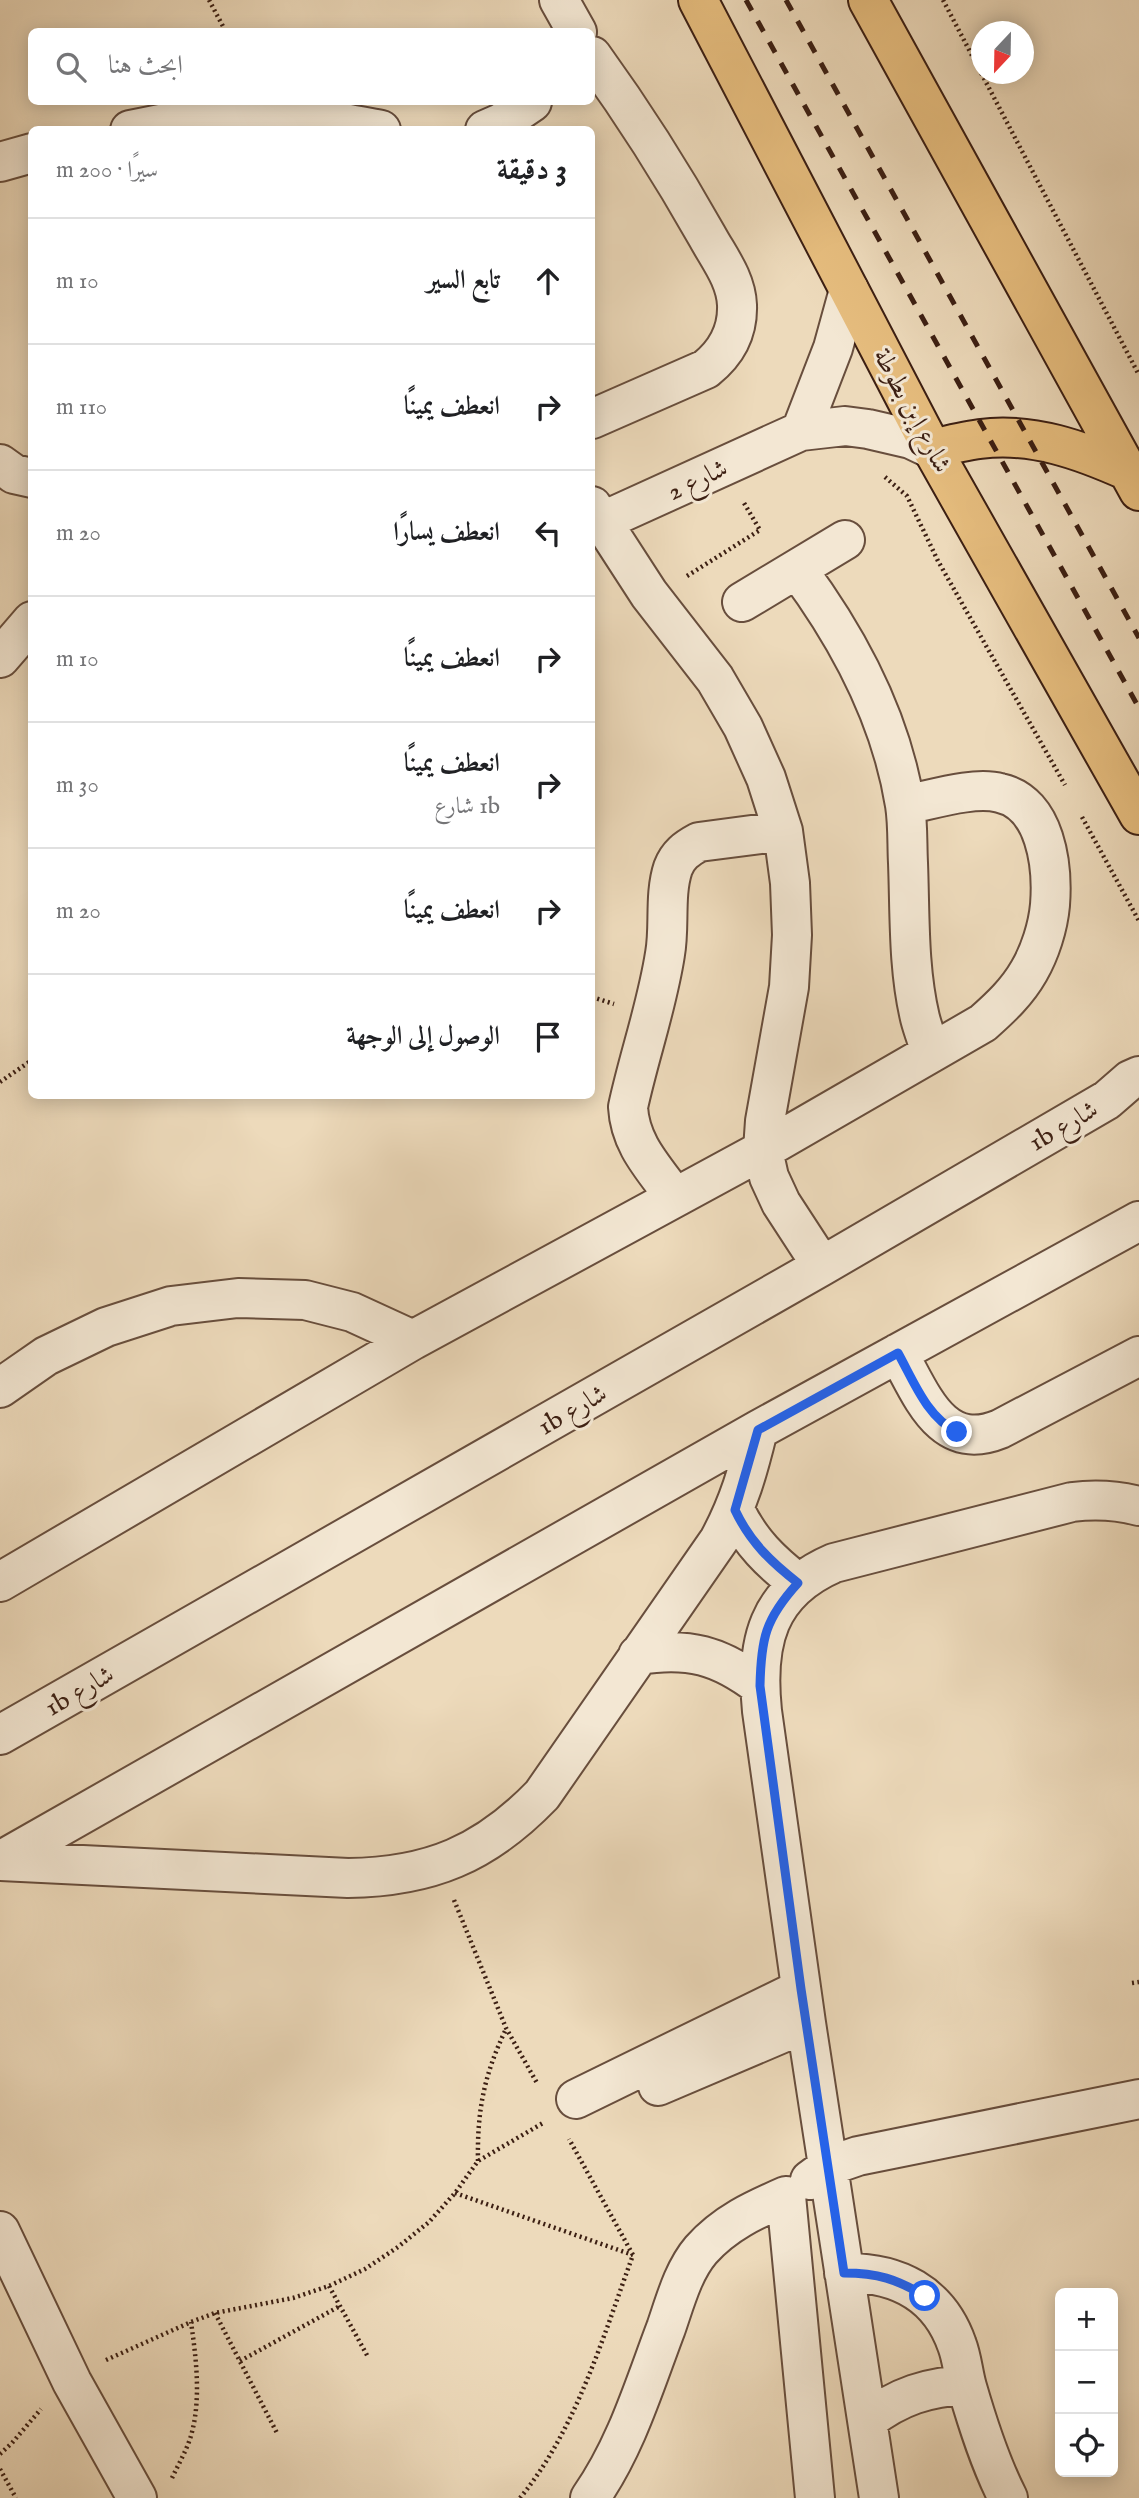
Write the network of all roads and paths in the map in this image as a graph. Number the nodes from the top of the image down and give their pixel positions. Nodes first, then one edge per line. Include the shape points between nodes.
1 (209, 0) edge
2 (559, 0) edge
3 (698, 0) edge
4 (868, 0) edge
5 (943, 0) edge
6 (224, 28) edge
7 (575, 28) edge
8 (595, 60) edge
9 (528, 105) edge
10 (157, 126) edge
11 (358, 126) edge
12 (494, 126) edge
13 (28, 154) edge
14 (0, 162) edge
15 (849, 290) junction
16 (1139, 375) edge
17 (595, 418) edge
18 (801, 431) junction
19 (932, 449) junction
20 (0, 464) edge
21 (881, 474) dead end
22 (28, 477) edge
23 (1133, 481) edge
24 (595, 519) edge
25 (845, 540) dead end
26 (797, 569) junction
27 (742, 602) dead end
28 (28, 626) edge
29 (0, 658) edge
30 (1067, 790) dead end
31 (905, 805) junction
32 (1080, 813) dead end
33 (1139, 815) edge
34 (783, 831) junction
35 (1139, 921) edge
36 (931, 1053) junction
37 (28, 1063) edge
38 (1139, 1076) edge
39 (0, 1082) edge
40 (1123, 1099) edge
41 (763, 1150) junction
42 (674, 1196) junction
43 (1139, 1221) edge
44 (822, 1266) junction
45 (413, 1340) junction
46 (898, 1353) junction
47 (1139, 1356) edge
48 (0, 1388) edge
49 (758, 1430) junction
50 (1139, 1506) edge
51 (735, 1510) junction
52 (0, 1582) edge
53 (798, 1583) junction
54 (638, 1655) junction
55 (760, 1686) junction
56 (0, 1735) edge
57 (0, 1861) edge
58 (440, 1865) junction
59 (1139, 1982) edge
60 (1132, 1983) dead end
61 (803, 2006) junction
62 (506, 2028) junction
63 (1139, 2099) edge
64 (567, 2109) junction
65 (545, 2122) dead end
66 (478, 2161) junction
67 (829, 2166) junction
68 (455, 2193) junction
69 (786, 2196) junction
70 (0, 2231) edge
71 (633, 2255) junction
72 (844, 2273) junction
73 (329, 2286) junction
74 (340, 2306) junction
75 (215, 2313) junction
76 (191, 2322) junction
77 (368, 2357) dead end
78 (240, 2361) junction
79 (72, 2382) junction
80 (967, 2385) junction
81 (868, 2420) junction
82 (277, 2433) dead end
83 (0, 2454) edge
84 (0, 2469) edge
85 (881, 2492) edge
86 (153, 2493) edge
87 (16, 2498) edge
88 (520, 2498) edge
89 (590, 2498) edge
90 (816, 2498) edge
91 (1008, 2498) edge

1 - 6 path
2 - 7 street
3 - 15 main road, شارع إبن بطوطة
4 - 23 main road
5 - 16 path
8 - 17 street via 681,189 728,273 737,310 727,347 706,369
9 - 12 street
10 - 11 street via 270,115
13 - 14 street
15 - 18 street via 833,348
15 - 19 main road, شارع إبن بطوطة
18 - 19 street, شارع 2 via 845,426 868,429
18 - 24 street, شارع 2
19 - 23 main road via 982,438 1032,439 1081,450
19 - 33 main road, شارع إبن بطوطة
20 - 22 street
21 - 30 path via 907,496 938,561
24 - 34 street via 715,679 766,778
25 - 26 street
26 - 27 street
26 - 31 street via 827,609 873,697
28 - 29 street
31 - 36 street via 914,981
31 - 36 street via 983,791 1014,798 1037,821 1049,871 1050,906 1043,940 1029,971 1009,1000 983,1023
32 - 35 path
34 - 41 street via 791,896 789,987
34 - 42 street via 699,842 686,849 672,871 666,951 628,1107 639,1150
36 - 41 street
37 - 39 path
38 - 40 street, 1b شارع via 1130,1080
40 - 44 street, 1b شارع
41 - 42 street
41 - 44 street via 781,1203
42 - 45 street
43 - 46 street
44 - 56 street, 1b شارع
45 - 48 street via 352,1312 305,1300 238,1298 171,1306 106,1327 46,1356
45 - 52 street
46 - 47 street via 933,1414 944,1425 972,1436 1000,1429
46 - 49 street
49 - 51 street
49 - 57 street
50 - 53 street via 1096,1499 1072,1502 834,1563
51 - 53 street via 752,1542
51 - 54 street
53 - 55 street via 779,1604 766,1630
54 - 55 street via 690,1652 715,1658
54 - 58 street via 542,1795 496,1837
55 - 61 street
57 - 58 street via 348,1878 409,1874
58 - 62 path
59 - 60 path
61 - 64 street
61 - 67 street
62 - 64 path
62 - 66 path via 482,2092
63 - 67 street via 858,2156
64 - 71 path
65 - 66 path
66 - 68 path
67 - 69 street
67 - 72 street
68 - 71 path
68 - 73 path via 398,2247
69 - 89 street via 723,2228 699,2252 616,2455
69 - 90 street
70 - 79 street
71 - 88 path via 586,2384 538,2476
72 - 80 street via 870,2273 899,2281 925,2296 945,2319 958,2345
72 - 81 street
73 - 74 path
73 - 75 path
74 - 77 path
74 - 78 path
75 - 76 path
75 - 78 path
76 - 79 path via 104,2361
76 - 86 path via 197,2376 192,2433
78 - 82 path
79 - 83 path
79 - 86 street
80 - 81 street via 912,2393
80 - 91 street
81 - 85 street
84 - 87 path

